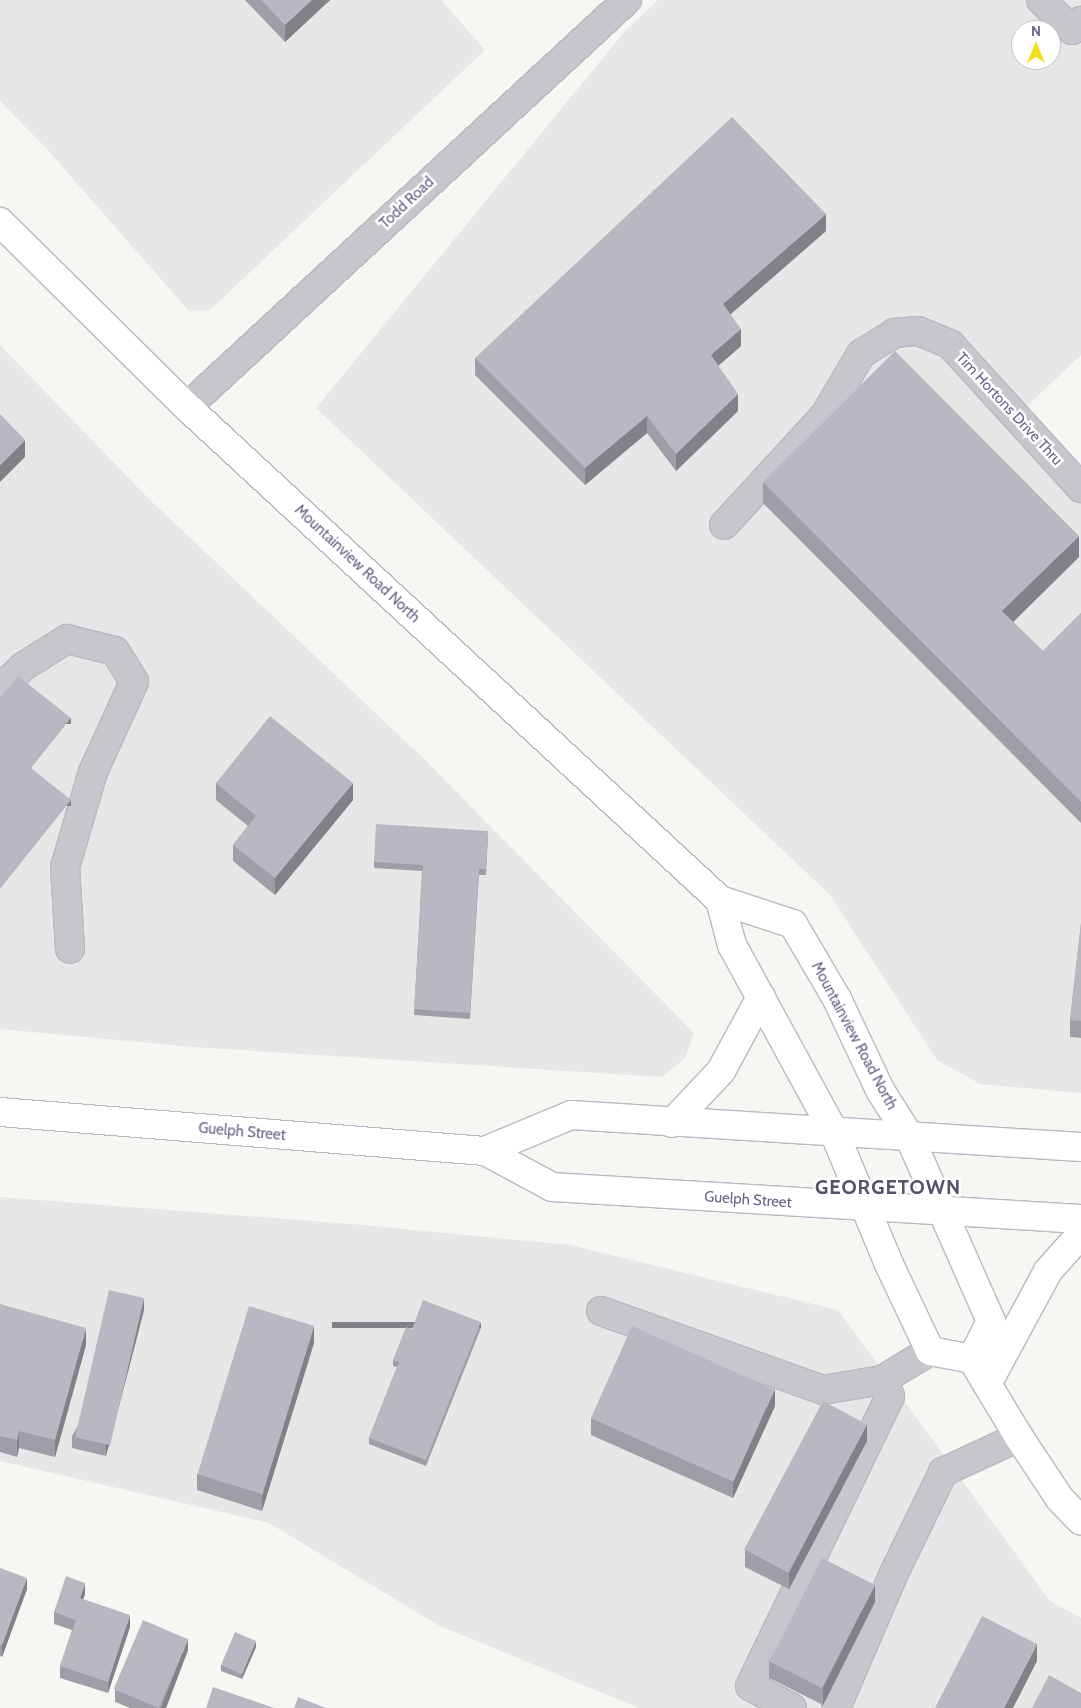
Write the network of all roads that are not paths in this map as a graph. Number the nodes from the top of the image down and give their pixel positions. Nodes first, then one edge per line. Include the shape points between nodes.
1 (627, 0) edge
2 (1041, 0) edge
3 (1081, 21) edge
4 (0, 222) edge
5 (187, 407) junction
6 (1081, 488) edge
7 (724, 525) dead end
8 (0, 689) edge
9 (720, 900) junction
10 (70, 949) dead end
11 (761, 998) junction
12 (0, 1112) edge
13 (672, 1123) junction
14 (834, 1132) junction
15 (909, 1136) junction
16 (1081, 1147) edge
17 (485, 1151) junction
18 (867, 1207) junction
19 (944, 1210) junction
20 (1081, 1219) edge
21 (1081, 1234) edge
22 (601, 1311) dead end
23 (930, 1351) junction
24 (972, 1359) junction
25 (882, 1380) junction
26 (987, 1384) junction
27 (1018, 1437) junction
28 (1081, 1521) edge
29 (792, 1708) edge
30 (836, 1708) edge

1 - 5 street, Todd Road
2 - 3 street via 1072,30
4 - 5 main road, Mountainview Road North
5 - 9 main road, Mountainview Road North
6 - 7 street, Tim Hortons Drive Thru via 950,344 918,331 894,333 861,354 825,415
8 - 10 street via 24,666 67,639 115,651 134,682 93,772 65,867
9 - 11 main road via 732,944
9 - 15 main road, Mountainview Road North via 793,924 837,999 880,1090
11 - 13 main road via 720,1071
11 - 14 main road
12 - 17 main road, Guelph Street
13 - 14 main road, Guelph Street
13 - 17 main road, Guelph Street via 571,1115
14 - 15 main road, Guelph Street
14 - 18 main road
15 - 16 main road, Guelph Street
15 - 19 main road, Mountainview Road North
17 - 18 main road, Guelph Street via 552,1187
18 - 19 main road, Guelph Street
18 - 23 main road via 888,1262
19 - 20 main road, Guelph Street
19 - 24 main road, Mountainview Road North via 991,1322
21 - 26 main road via 1048,1271
22 - 25 street via 823,1390
23 - 24 main road
23 - 25 street
24 - 26 main road
25 - 29 street via 890,1396 750,1686
26 - 27 main road
27 - 28 main road via 1060,1499
27 - 30 street via 944,1472 896,1569

